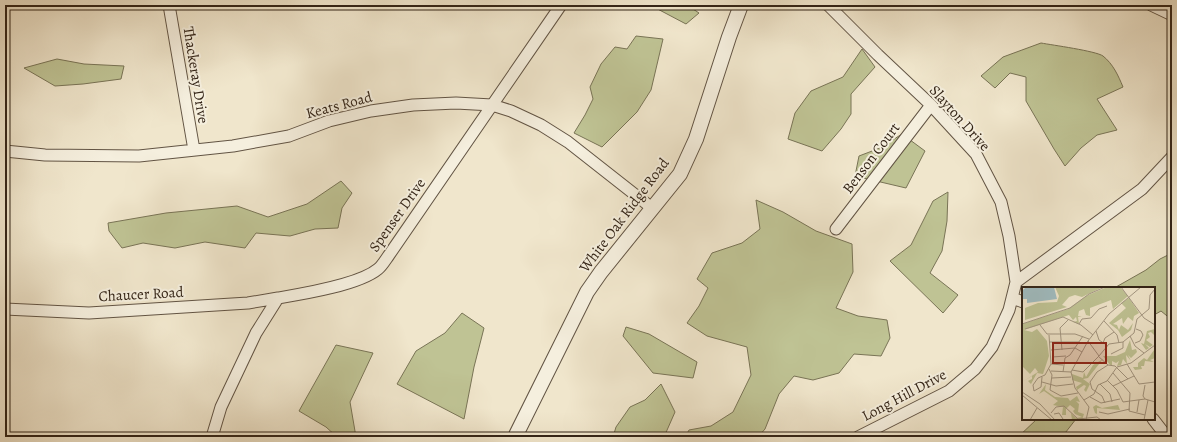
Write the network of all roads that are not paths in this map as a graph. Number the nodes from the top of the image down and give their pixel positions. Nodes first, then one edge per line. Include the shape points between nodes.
1 (169, 5) edge
2 (561, 5) edge
3 (741, 5) edge
4 (828, 5) edge
5 (1151, 5) edge
6 (1172, 15) edge
7 (492, 105) junction
8 (931, 105) junction
9 (194, 150) junction
10 (5, 151) edge
11 (1172, 157) edge
12 (652, 208) junction
13 (836, 229) dead end
14 (1016, 282) junction
15 (278, 298) junction
16 (1012, 298) junction
17 (1022, 302) edge
18 (5, 310) edge
19 (1154, 420) edge
20 (212, 437) edge
21 (515, 437) edge
22 (858, 437) edge
23 (1167, 437) edge

1 - 9 street, Thackeray Drive
2 - 7 street, Spenser Drive
3 - 12 street, White Oak Ridge Road via 696,139 680,174
4 - 8 street, Slayton Drive
5 - 6 street
7 - 9 street, Keats Road via 420,104 378,110 329,121 289,136
7 - 12 street, Keats Road via 541,125 568,142
7 - 15 street, Spenser Drive via 378,269 364,278 342,285
8 - 13 street, Benson Court
8 - 14 street, Slayton Drive via 976,154 1002,202
9 - 10 street, Keats Road via 139,156 45,155
11 - 14 street via 1142,189
12 - 21 street, White Oak Ridge Road via 587,292
14 - 16 street, Long Hill Drive
15 - 18 street, Chaucer Road via 248,303 89,313
15 - 20 street via 256,333 221,407
16 - 17 street
16 - 22 street, Long Hill Drive via 992,347 975,369 949,391
19 - 23 street

